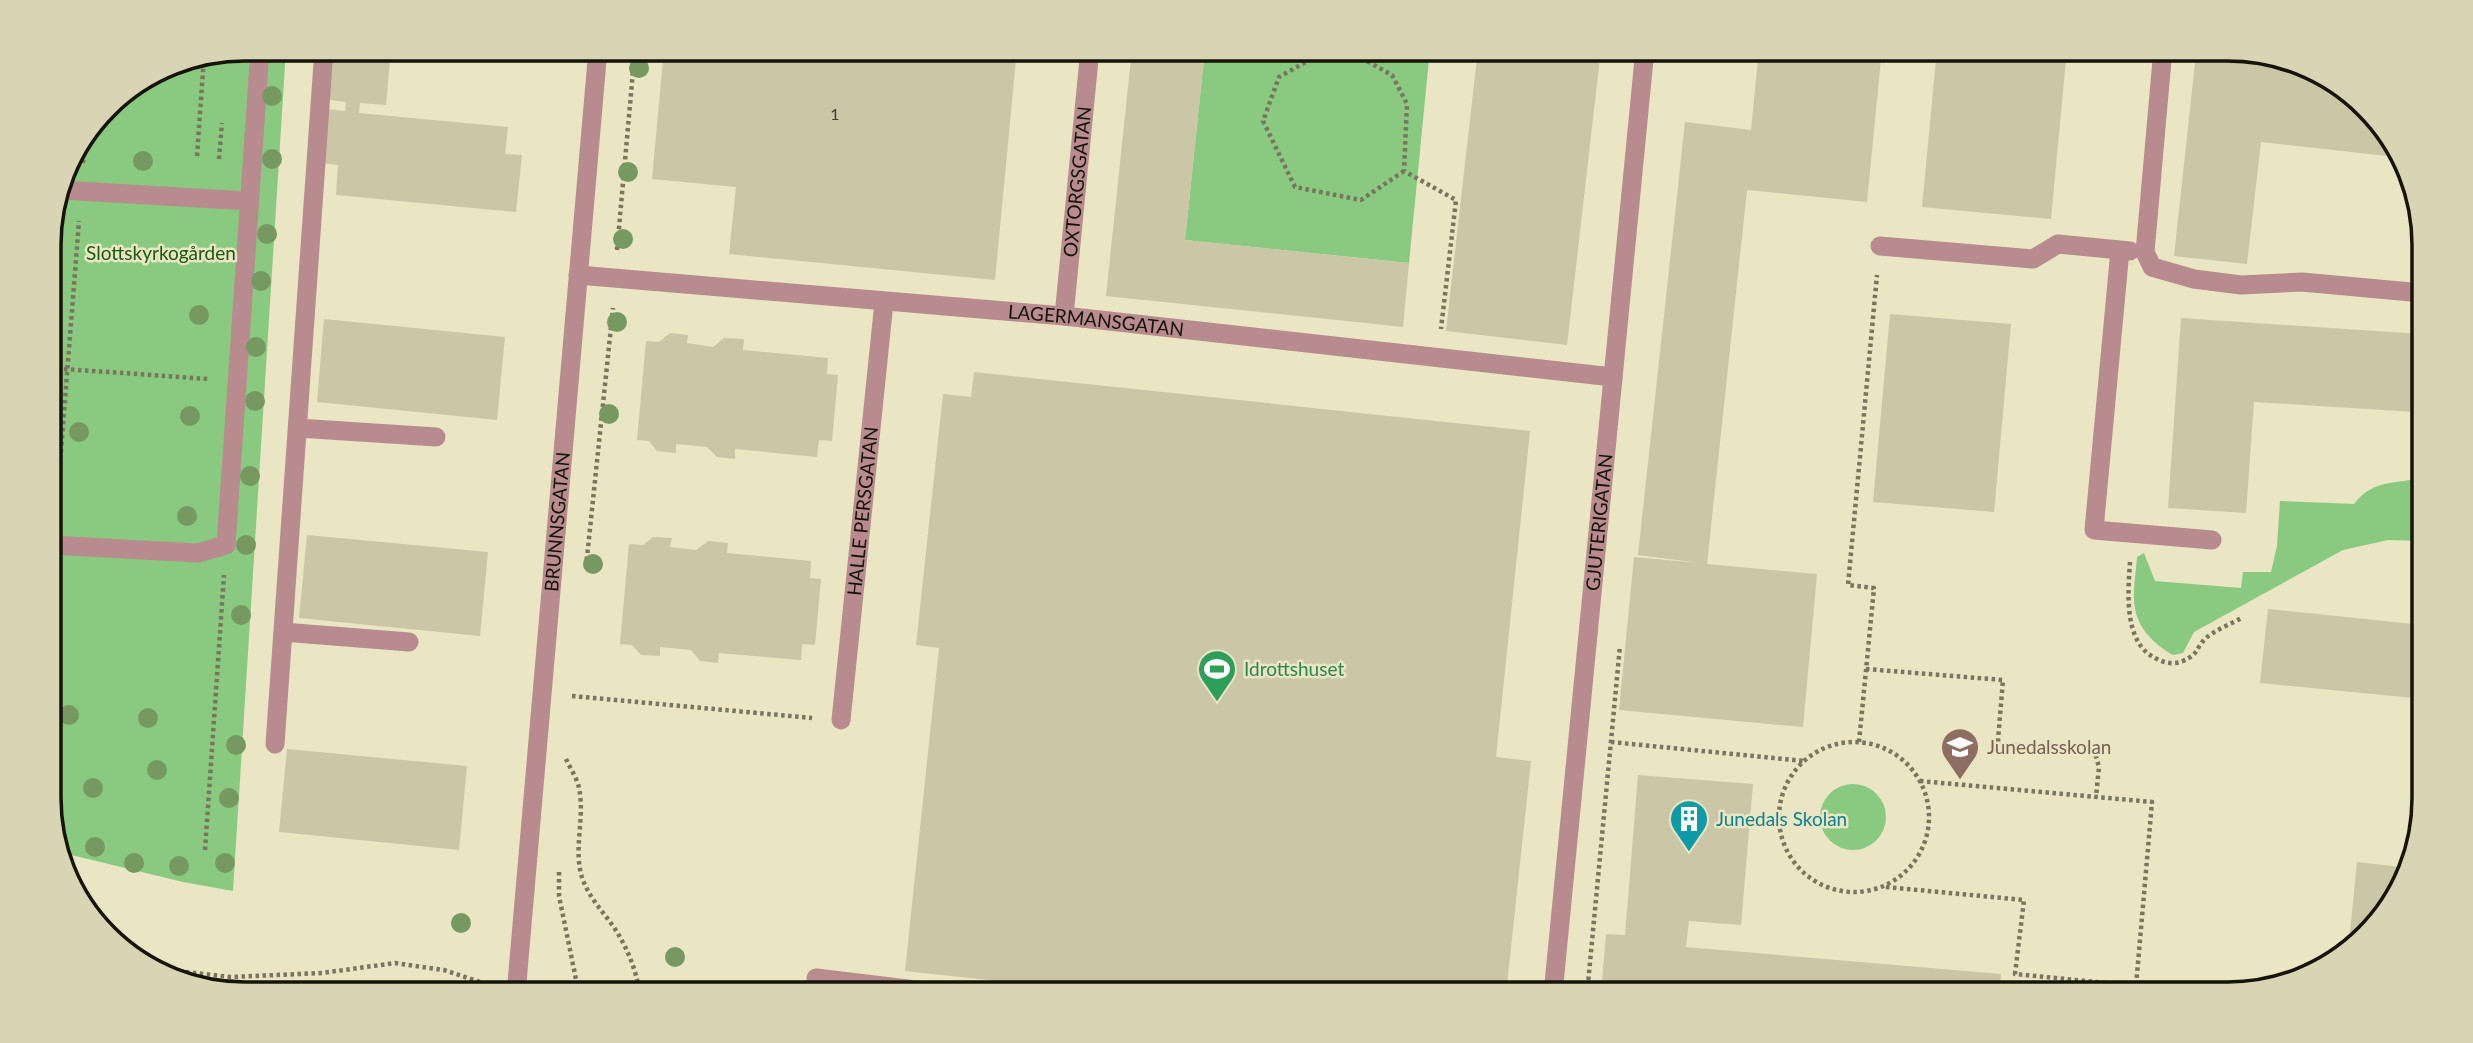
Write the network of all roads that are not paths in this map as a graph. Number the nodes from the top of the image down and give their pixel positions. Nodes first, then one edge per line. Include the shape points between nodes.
1 (259, 61) edge
2 (323, 61) edge
3 (597, 61) edge
4 (1089, 61) edge
5 (1644, 61) edge
6 (2162, 61) edge
7 (70, 190) edge
8 (249, 201) junction
9 (1880, 246) road end
10 (2120, 250) junction
11 (2145, 252) junction
12 (578, 275) junction
13 (2412, 292) edge
14 (884, 302) junction
15 (1064, 316) junction
16 (1614, 377) junction
17 (298, 428) junction
18 (436, 437) dead end
19 (2212, 540) dead end
20 (61, 546) edge
21 (283, 632) junction
22 (409, 642) dead end
23 (841, 720) road end
24 (275, 744) dead end
25 (816, 978) dead end
26 (1554, 981) edge
27 (517, 982) edge
28 (847, 982) edge

1 - 8 street
2 - 17 street
3 - 12 street, BRUNNSGATAN
4 - 15 street, OXTORGSGATAN
5 - 16 street, GJUTERIGATAN
6 - 11 street
7 - 8 street
8 - 20 street via 226,545 198,553
9 - 10 street via 2033,259 2058,244
10 - 11 street
10 - 19 street via 2094,530
11 - 13 street via 2151,267 2193,279
12 - 14 street, LAGERMANSGATAN
12 - 27 street, BRUNNSGATAN
14 - 15 street, LAGERMANSGATAN
14 - 23 street, HALLE PERSGATAN
15 - 16 street, LAGERMANSGATAN
16 - 26 street, GJUTERIGATAN
17 - 18 street
17 - 21 street
21 - 22 street
21 - 24 street
25 - 28 street

